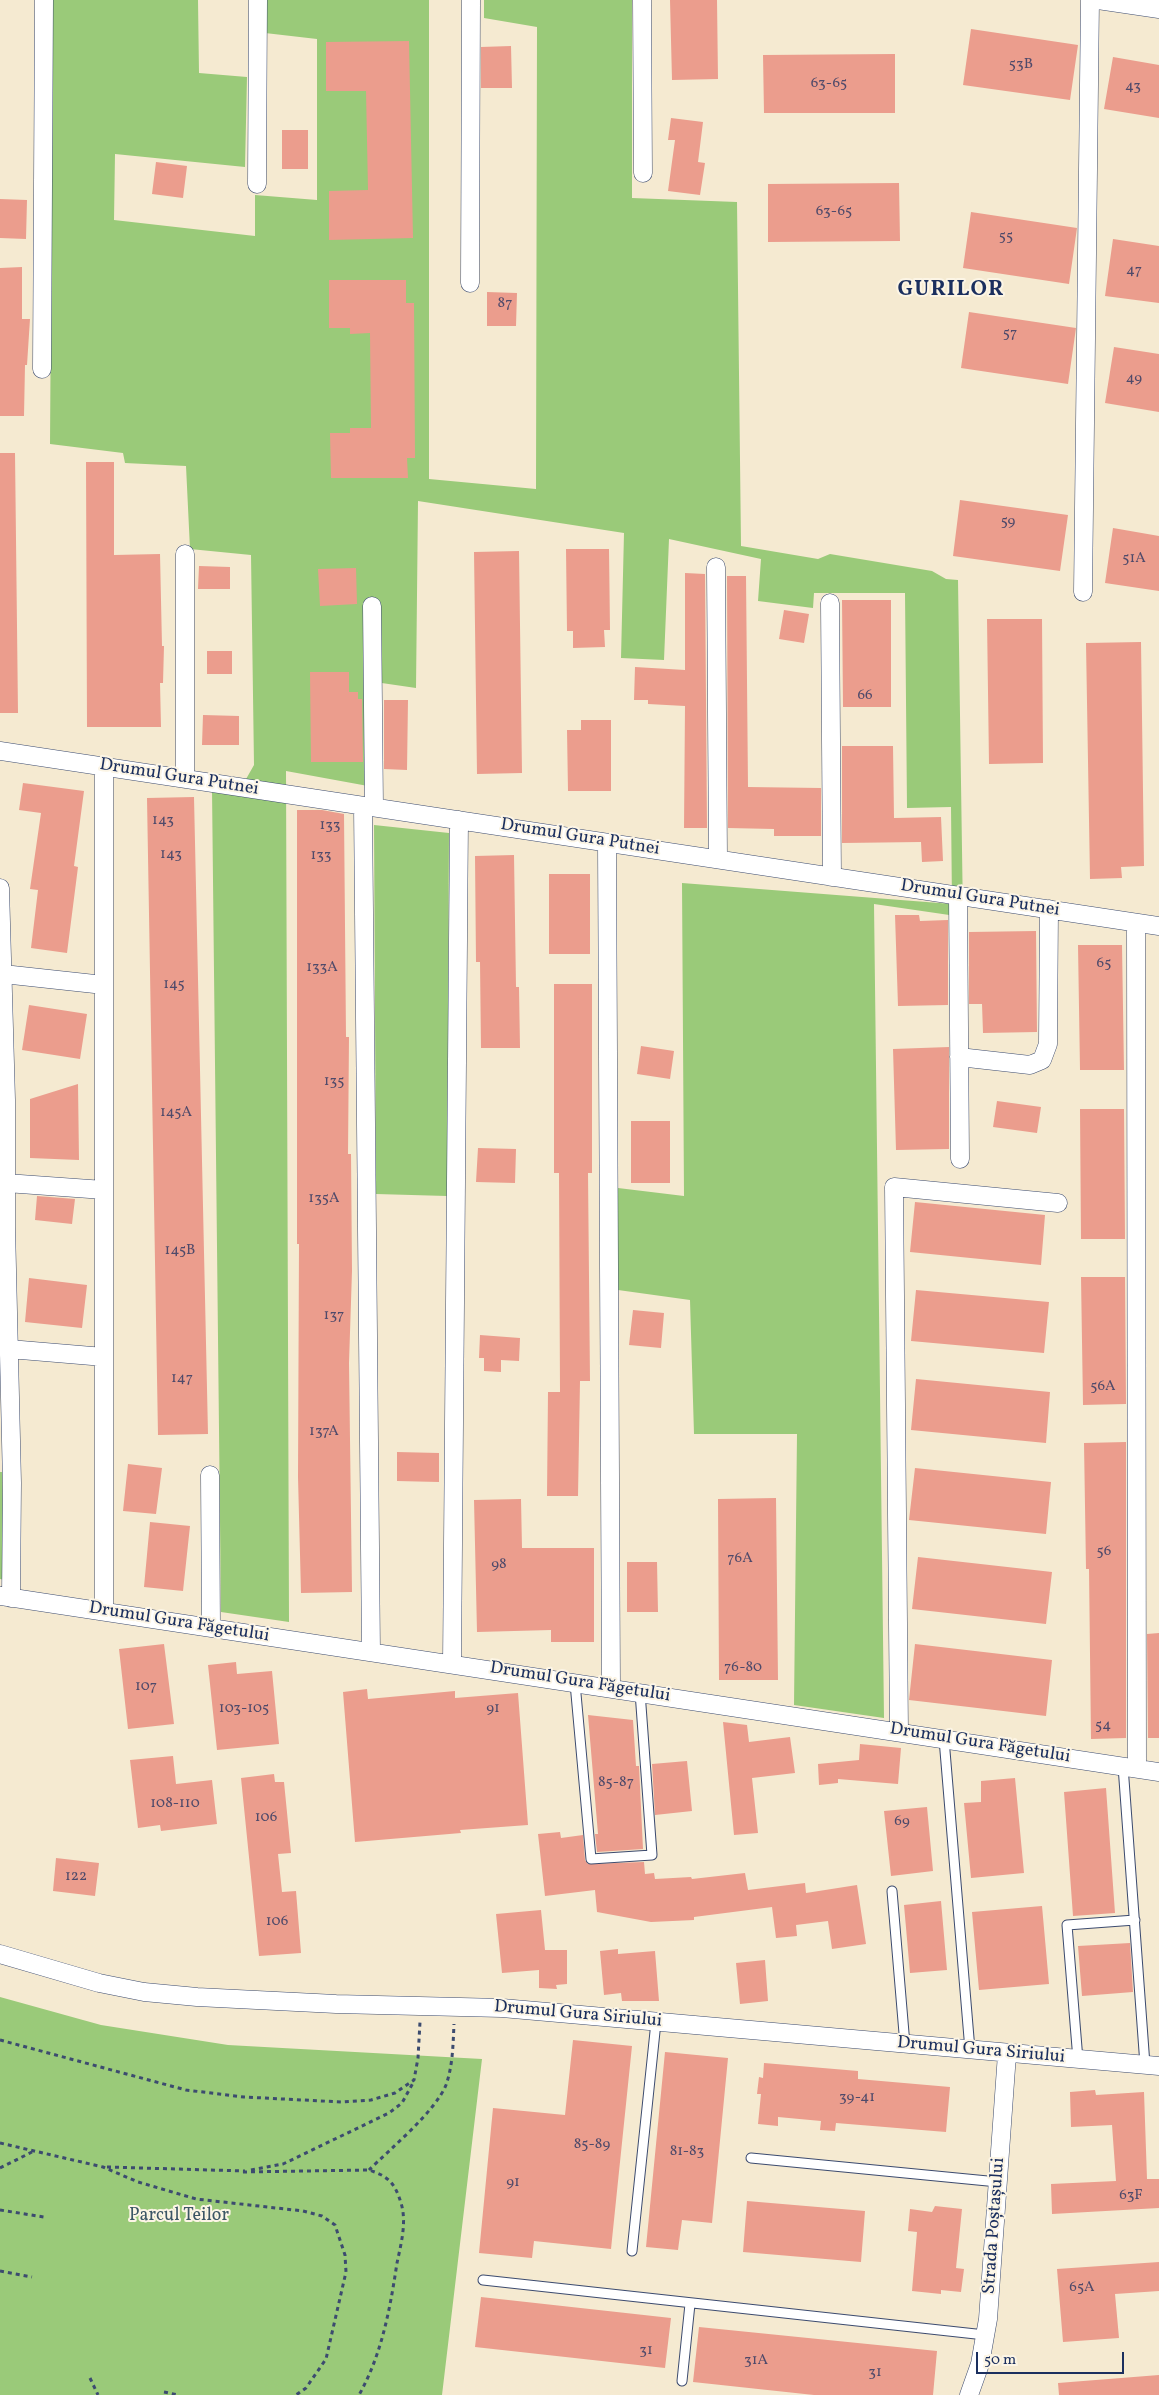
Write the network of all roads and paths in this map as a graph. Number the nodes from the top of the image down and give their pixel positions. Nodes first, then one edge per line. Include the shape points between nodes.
1 (44, 0) edge
2 (258, 0) edge
3 (471, 0) edge
4 (642, 0) edge
5 (1090, 0) edge
6 (1098, 0) edge
7 (1159, 9) edge
8 (643, 173) dead end
9 (257, 184) dead end
10 (470, 283) dead end
11 (42, 369) dead end
12 (185, 554) dead end
13 (716, 567) dead end
14 (1083, 592) dead end
15 (830, 603) dead end
16 (372, 606) dead end
17 (0, 750) edge
18 (104, 766) junction
19 (186, 779) junction
20 (368, 806) junction
21 (459, 820) junction
22 (606, 843) junction
23 (718, 859) junction
24 (832, 877) junction
25 (0, 888) edge
26 (958, 896) junction
27 (1049, 909) junction
28 (1136, 922) junction
29 (1159, 926) edge
30 (2, 974) junction
31 (104, 985) junction
32 (959, 1057) junction
33 (960, 1160) dead end
34 (6, 1183) junction
35 (104, 1190) junction
36 (1058, 1203) dead end
37 (9, 1349) junction
38 (104, 1357) junction
39 (210, 1475) dead end
40 (5, 1597) edge
41 (104, 1611) junction
42 (211, 1627) junction
43 (371, 1652) junction
44 (452, 1664) junction
45 (575, 1683) junction
46 (611, 1688) junction
47 (640, 1692) junction
48 (899, 1732) junction
49 (944, 1739) junction
50 (1130, 1767) junction
51 (1159, 1772) edge
52 (892, 1891) dead end
53 (1135, 1920) junction
54 (0, 1954) edge
55 (420, 2006) junction
56 (456, 2007) junction
57 (656, 2022) junction
58 (0, 2040) edge
59 (905, 2045) junction
60 (970, 2050) junction
61 (1007, 2054) junction
62 (1078, 2060) junction
63 (1152, 2065) edge
64 (414, 2080) junction
65 (0, 2143) edge
66 (32, 2151) junction
67 (751, 2158) dead end
68 (103, 2167) junction
69 (0, 2168) edge
70 (369, 2170) junction
71 (243, 2172) junction
72 (998, 2182) junction
73 (0, 2210) edge
74 (44, 2217) dead end
75 (632, 2251) dead end
76 (0, 2271) edge
77 (32, 2277) dead end
78 (483, 2280) dead end
79 (690, 2304) junction
80 (985, 2335) junction
81 (90, 2378) dead end
82 (682, 2381) dead end
83 (164, 2392) dead end
84 (98, 2395) edge
85 (178, 2395) edge
86 (296, 2395) edge
87 (359, 2395) edge
88 (969, 2395) edge

1 - 11 street
2 - 9 street
3 - 10 street
4 - 8 street
5 - 14 street
6 - 7 street
12 - 19 street
13 - 23 street
15 - 24 street
16 - 20 street
17 - 18 street, Drumul Gura Putnei
18 - 19 street, Drumul Gura Putnei
18 - 31 street
19 - 20 street, Drumul Gura Putnei
20 - 21 street, Drumul Gura Putnei
20 - 43 street
21 - 22 street, Drumul Gura Putnei
21 - 44 street
22 - 23 street, Drumul Gura Putnei
22 - 46 street
23 - 24 street, Drumul Gura Putnei
24 - 26 street, Drumul Gura Putnei
25 - 30 street
26 - 27 street, Drumul Gura Putnei
26 - 32 street
27 - 28 street, Drumul Gura Putnei
27 - 32 street via 1048,1044 1042,1060 1030,1065
28 - 29 street, Drumul Gura Putnei
28 - 50 street
30 - 31 street
30 - 34 street
31 - 35 street
32 - 33 street
34 - 35 street
34 - 37 street
35 - 38 street
36 - 48 street via 894,1187
37 - 38 street
37 - 40 street via 12,1483
38 - 41 street
39 - 42 street
40 - 41 street, Drumul Gura Făgetului
41 - 42 street, Drumul Gura Făgetului
42 - 43 street, Drumul Gura Făgetului
43 - 44 street, Drumul Gura Făgetului
44 - 45 street, Drumul Gura Făgetului
45 - 46 street, Drumul Gura Făgetului
45 - 47 lane via 591,1859 652,1855
46 - 47 street, Drumul Gura Făgetului
47 - 48 street, Drumul Gura Făgetului
48 - 49 street, Drumul Gura Făgetului
49 - 50 street, Drumul Gura Făgetului
49 - 60 lane
50 - 51 street, Drumul Gura Făgetului
50 - 53 lane
52 - 59 lane
53 - 62 lane via 1067,1925
53 - 63 lane
54 - 55 street, Drumul Gura Siriului via 99,1983 144,1992 240,2001
55 - 56 street, Drumul Gura Siriului
55 - 64 path
56 - 57 street, Drumul Gura Siriului
56 - 70 path via 452,2062 445,2086 430,2109
57 - 59 street, Drumul Gura Siriului
57 - 75 lane
58 - 64 path via 186,2090 244,2098 371,2100 395,2093
59 - 60 street, Drumul Gura Siriului
60 - 61 street, Drumul Gura Siriului
61 - 62 street, Drumul Gura Siriului
61 - 72 street, Strada Poștașului
62 - 63 street, Drumul Gura Siriului
64 - 71 path via 402,2103 389,2113 283,2164
65 - 66 path
66 - 68 path
66 - 69 path
67 - 72 lane
68 - 71 path
68 - 86 path via 138,2182 196,2199 303,2211 322,2216 335,2225 345,2255 346,2272 326,2360
70 - 71 path
70 - 87 path via 385,2175 396,2190 402,2204 403,2232 382,2338
72 - 80 street, Strada Poștașului
73 - 74 path
76 - 77 path
78 - 79 lane
79 - 80 lane
79 - 82 lane
80 - 88 street, Strada Poștașului via 980,2364
81 - 84 path
83 - 85 path

